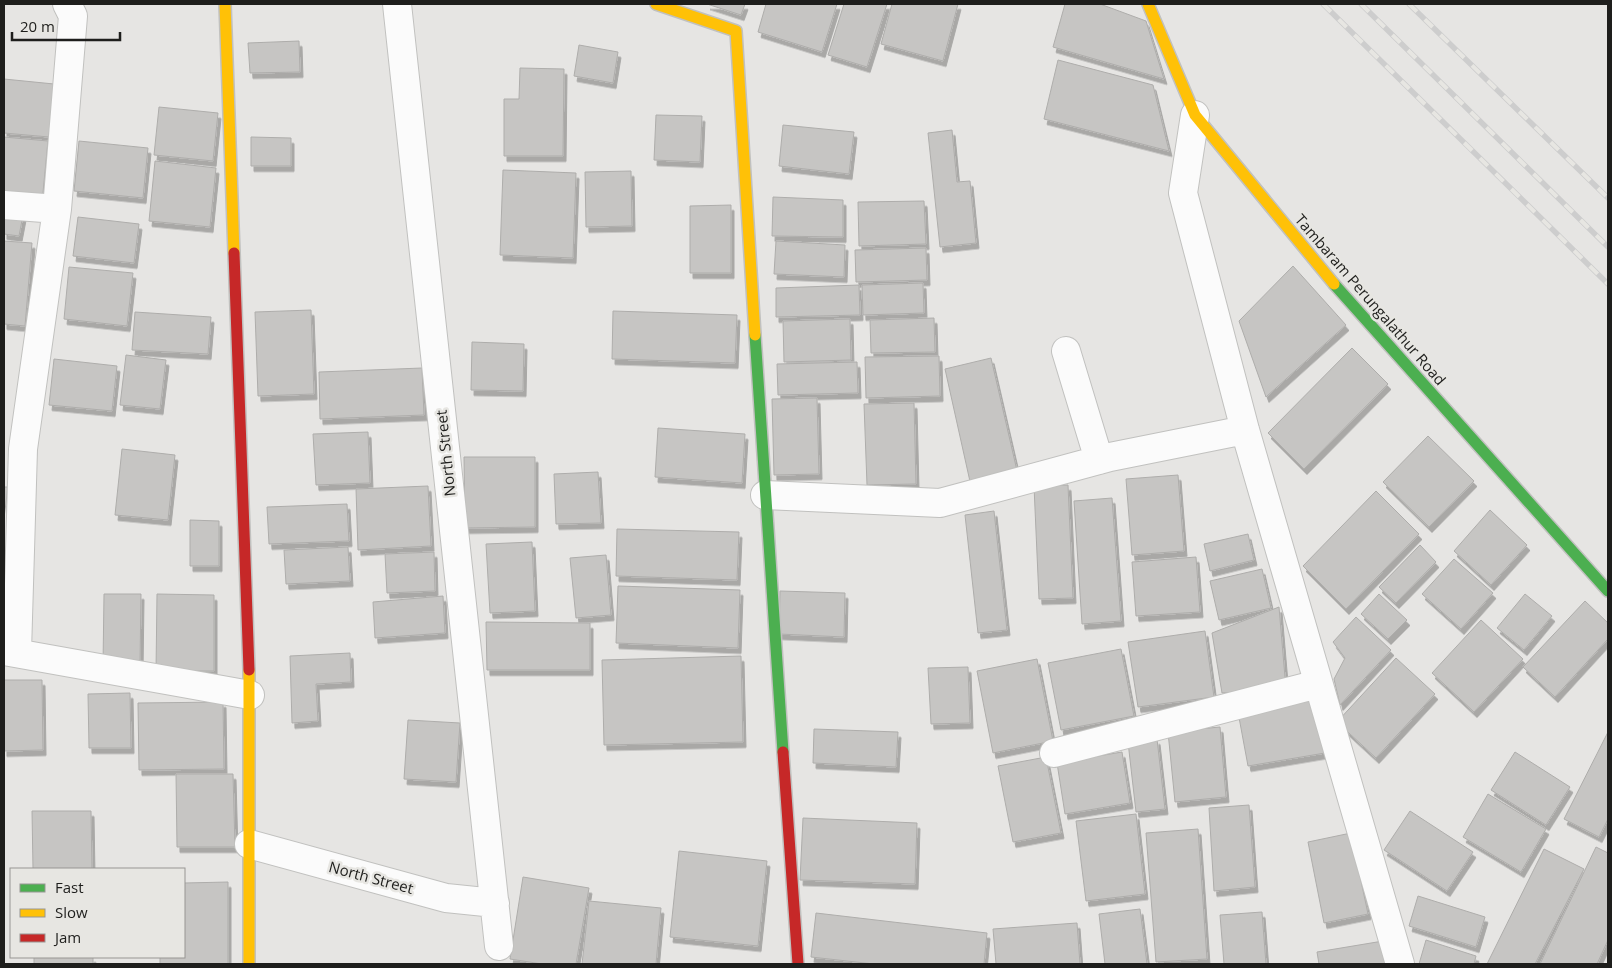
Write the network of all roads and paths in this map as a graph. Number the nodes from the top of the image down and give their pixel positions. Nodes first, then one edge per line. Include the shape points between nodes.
1 (67, 4) edge
2 (225, 4) edge
3 (397, 4) edge
4 (656, 4) edge
5 (1148, 4) edge
6 (1195, 115) junction
7 (4, 205) edge
8 (56, 209) junction
9 (1066, 351) dead end
10 (1245, 430) junction
11 (13, 447) edge
12 (1099, 460) junction
13 (765, 496) junction
14 (1608, 591) edge
15 (10, 652) edge
16 (1318, 684) junction
17 (250, 695) junction
18 (1054, 754) dead end
19 (249, 844) junction
20 (494, 903) junction
21 (499, 946) dead end
22 (248, 964) edge
23 (798, 964) edge
24 (1400, 964) edge

1 - 8 street via 73,16
2 - 17 street
3 - 20 street, North Street
4 - 13 street via 736,31
5 - 6 street, Tambaram Perungalathur Road
6 - 10 street via 1183,193
6 - 14 street, Tambaram Perungalathur Road via 1340,293
7 - 8 street
8 - 11 street
9 - 12 street
10 - 12 street
10 - 16 street
11 - 15 street
12 - 13 street via 940,503
13 - 23 street
15 - 17 street
16 - 18 street
16 - 24 street
17 - 19 street
19 - 20 street, North Street via 446,898
19 - 22 street
20 - 21 street, North Street

